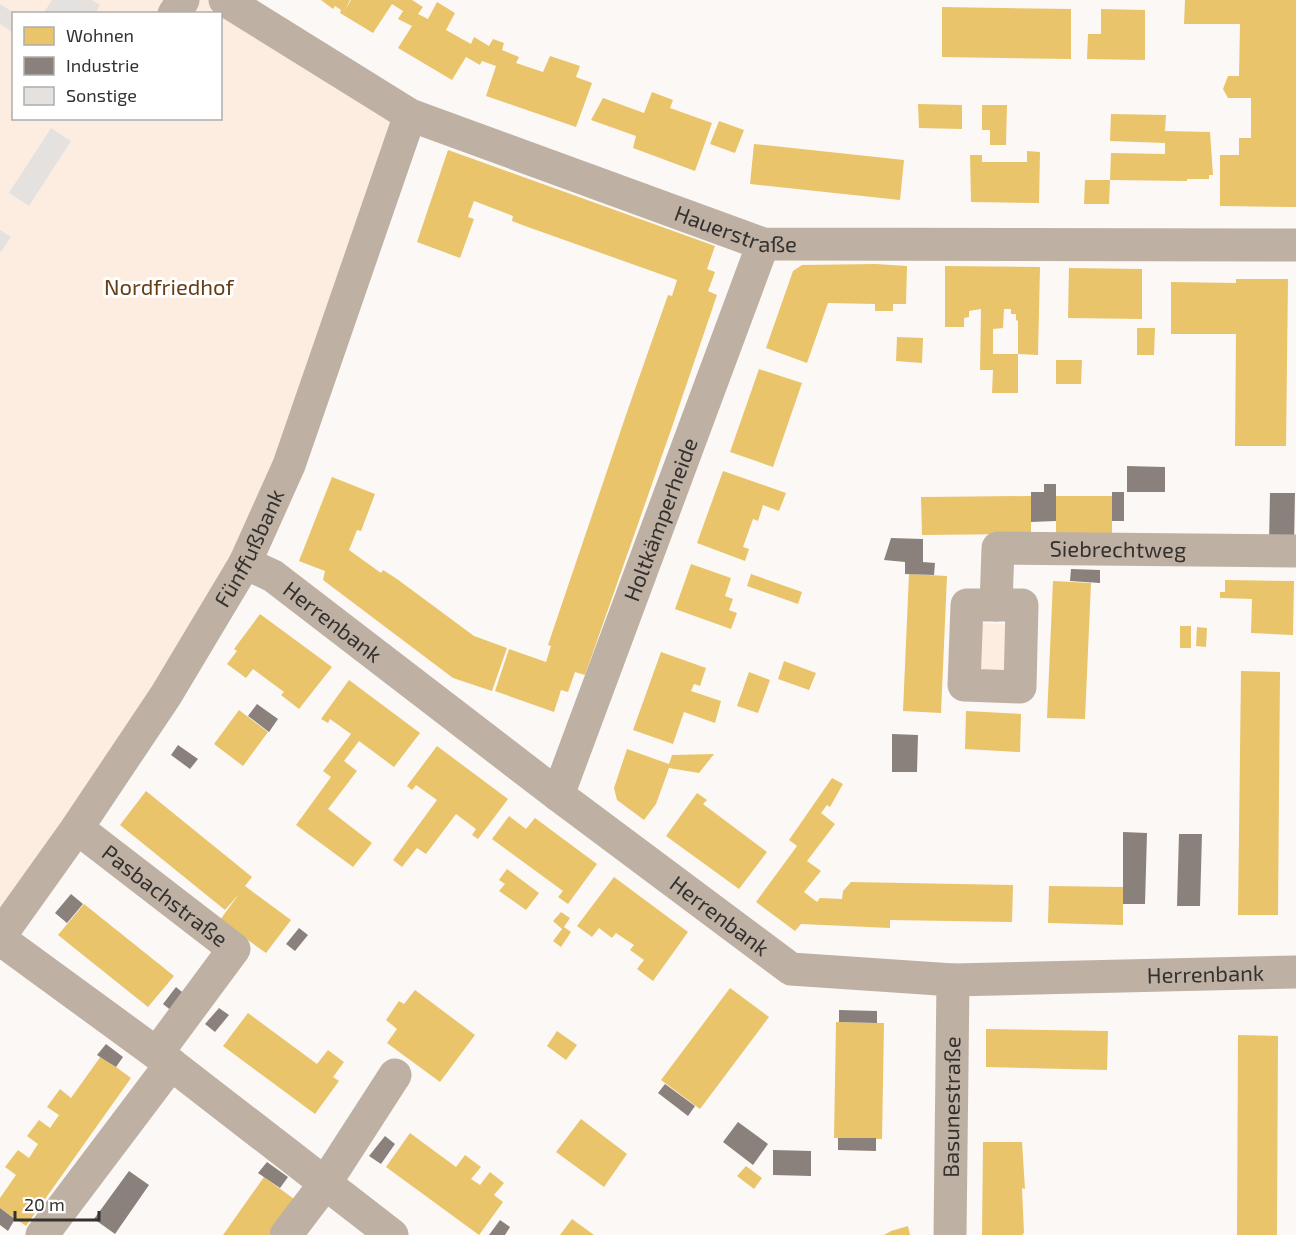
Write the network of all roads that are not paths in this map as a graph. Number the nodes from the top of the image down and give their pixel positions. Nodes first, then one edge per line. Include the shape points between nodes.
1 (225, 0) edge
2 (410, 115) junction
3 (763, 243) junction
4 (1296, 245) edge
5 (1296, 551) edge
6 (245, 563) junction
7 (996, 605) dead end
8 (558, 795) junction
9 (77, 828) junction
10 (0, 937) edge
11 (1296, 972) edge
12 (953, 980) junction
13 (164, 1058) junction
14 (395, 1075) dead end
15 (324, 1185) junction
16 (42, 1235) edge
17 (286, 1235) edge
18 (392, 1235) edge
19 (950, 1235) edge

1 - 2 street, Hauerstraße
2 - 3 street, Hauerstraße
2 - 6 street, Fünffußbank via 289,465
3 - 4 street, Hauerstraße
3 - 8 street, Holtkämperheide
5 - 7 street, Siebrechtweg via 998,548
6 - 8 street, Herrenbank via 273,576
6 - 9 street, Fünffußbank via 165,695
8 - 12 street, Herrenbank via 791,969
9 - 10 street, Fünffußbank
9 - 13 street, Pasbachstraße via 234,949
10 - 13 street
11 - 12 street, Herrenbank
12 - 19 street, Basunestraße
13 - 15 street
13 - 16 street, Pasbachstraße
14 - 15 street
15 - 17 street
15 - 18 street

